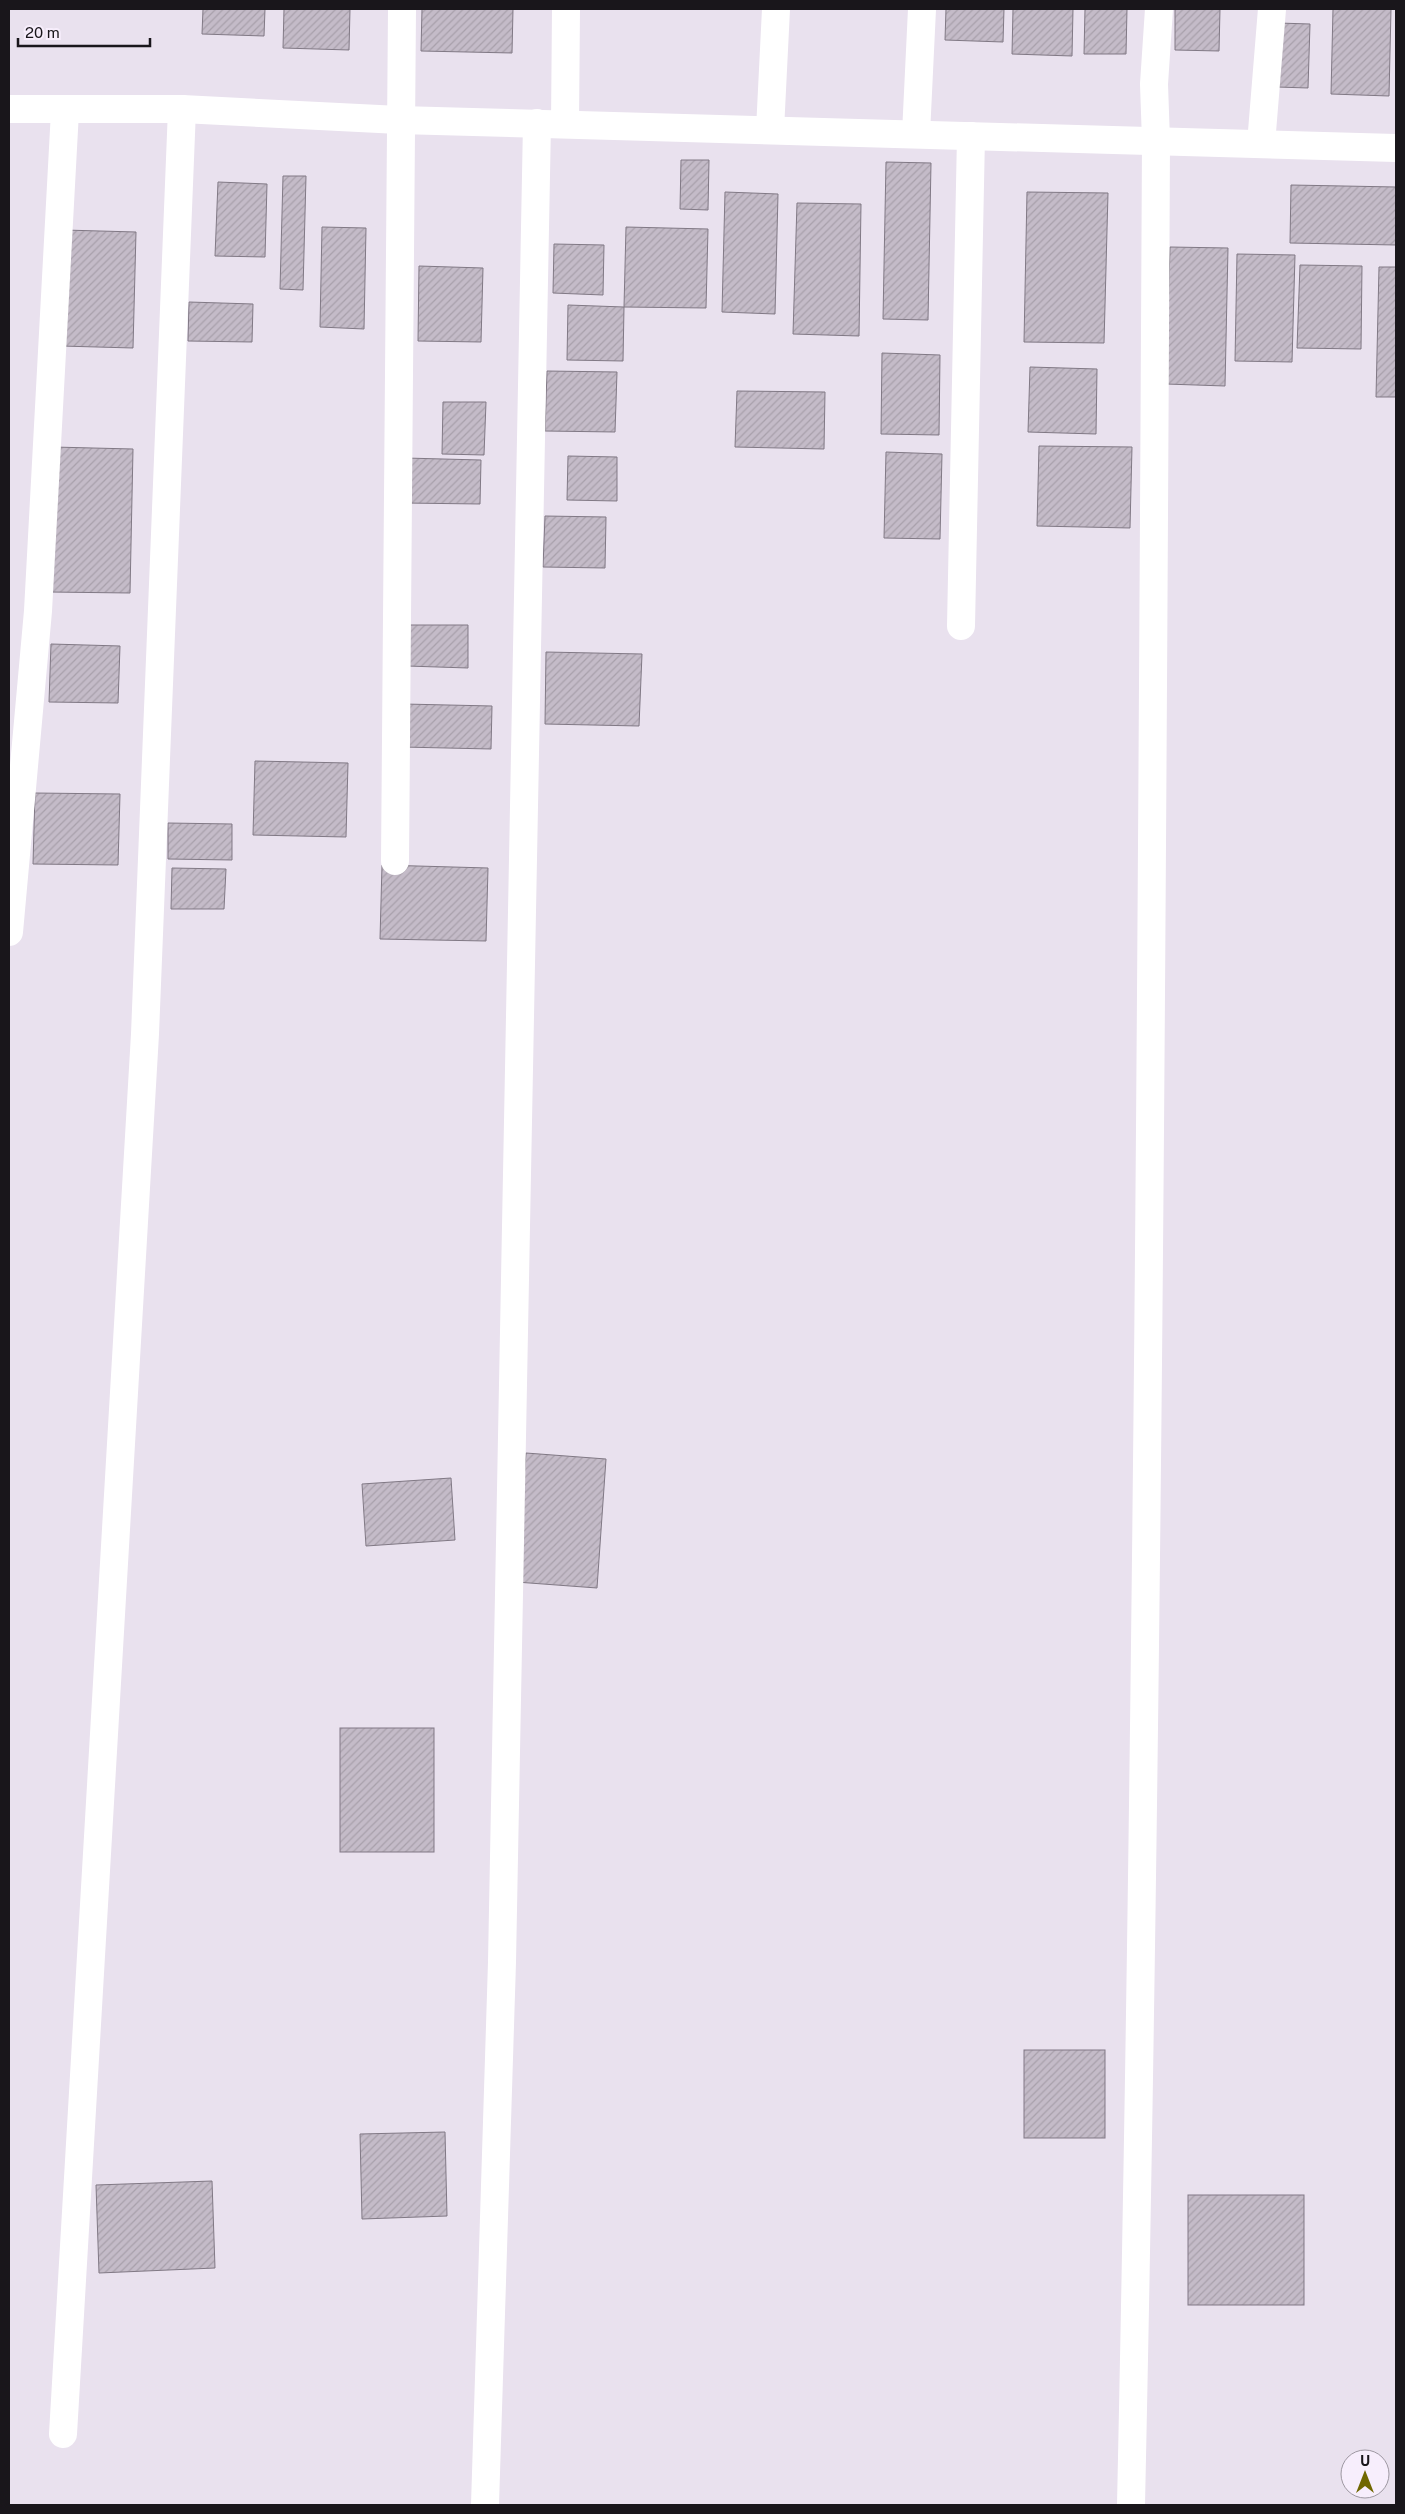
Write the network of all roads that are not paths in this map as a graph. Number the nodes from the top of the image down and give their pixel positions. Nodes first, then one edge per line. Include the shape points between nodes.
1 (402, 9) edge
2 (566, 9) edge
3 (776, 9) edge
4 (922, 9) edge
5 (1159, 9) edge
6 (1272, 9) edge
7 (9, 109) edge
8 (182, 109) junction
9 (65, 110) junction
10 (399, 120) junction
11 (537, 123) junction
12 (564, 124) junction
13 (770, 130) junction
14 (916, 134) junction
15 (971, 136) junction
16 (1156, 141) junction
17 (1261, 144) junction
18 (1396, 148) edge
19 (961, 626) dead end
20 (396, 861) dead end
21 (9, 932) edge
22 (63, 2434) dead end
23 (485, 2505) edge
24 (1131, 2505) edge

1 - 10 street
2 - 12 street
3 - 13 street
4 - 14 street
5 - 16 street via 1154,84
6 - 17 street
7 - 9 street
8 - 9 street
8 - 10 street
8 - 22 street via 145,1034
9 - 21 street via 39,602
10 - 11 street
10 - 20 street
11 - 12 street
11 - 23 street via 502,1952
12 - 13 street
13 - 14 street
14 - 15 street
15 - 16 street
15 - 19 street
16 - 17 street
16 - 24 street via 1150,1310 1142,2016
17 - 18 street

